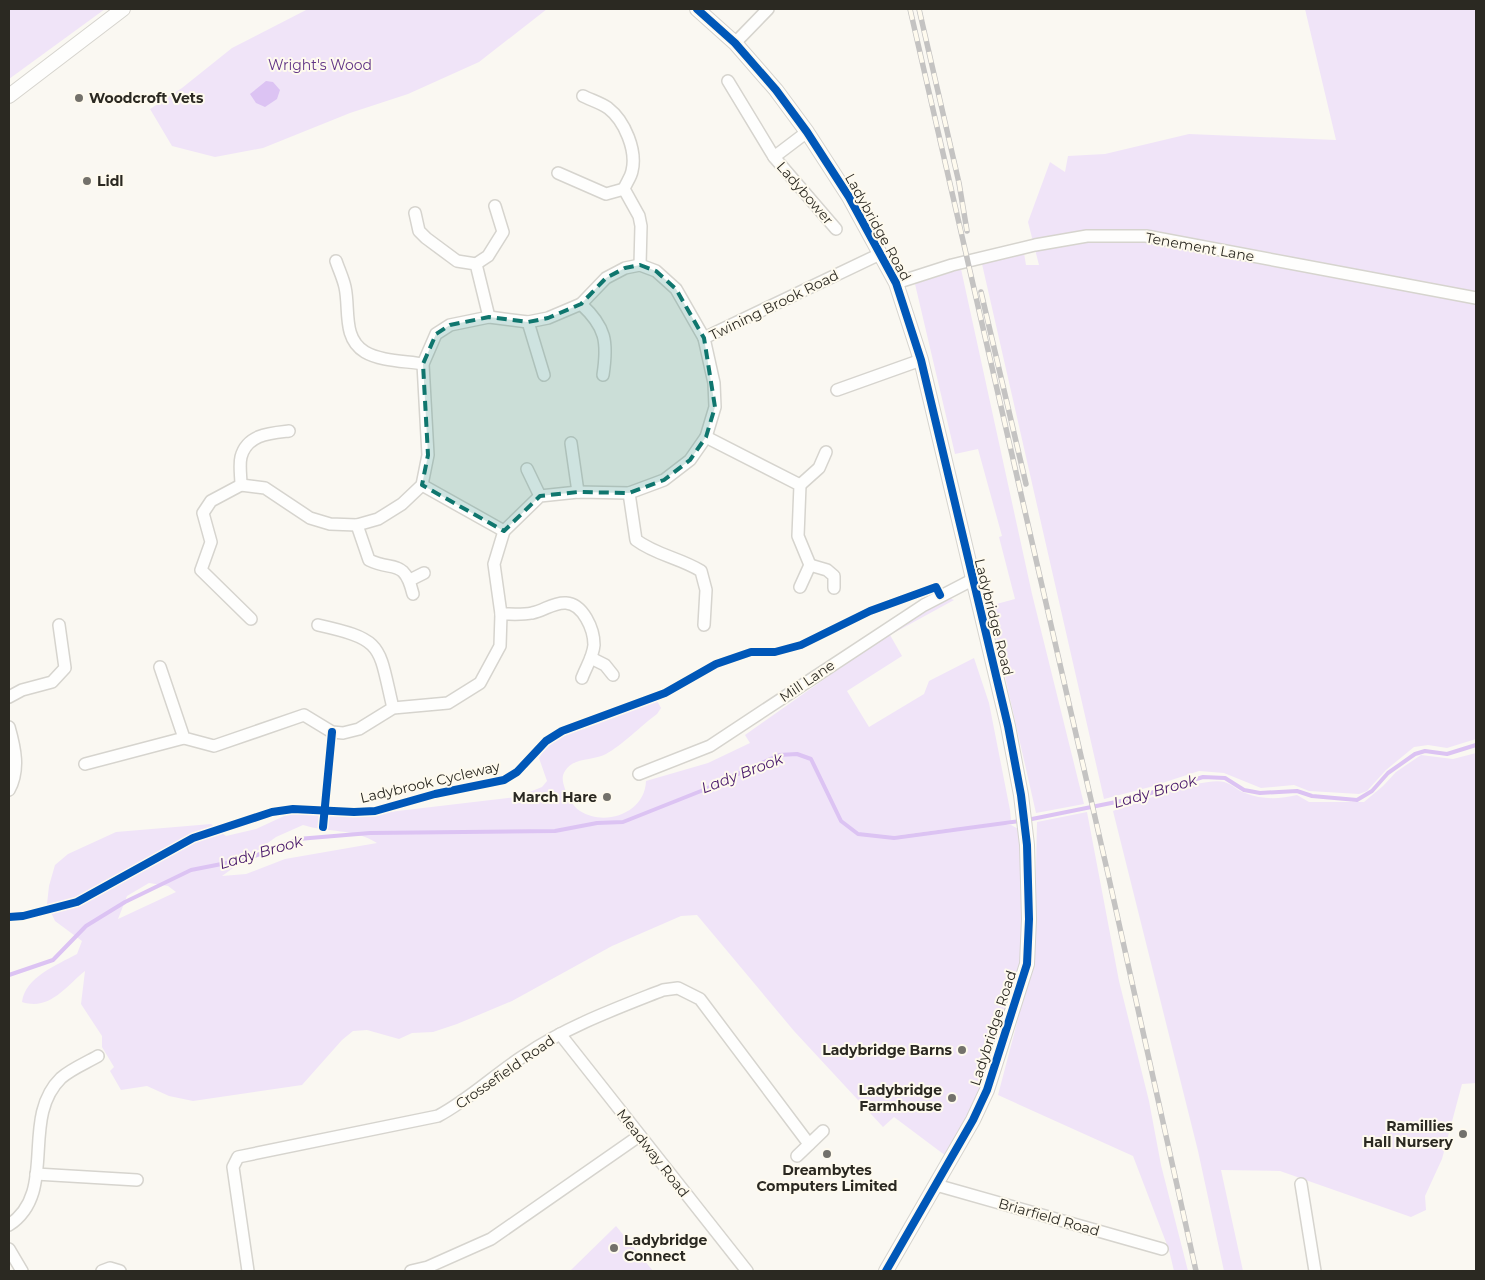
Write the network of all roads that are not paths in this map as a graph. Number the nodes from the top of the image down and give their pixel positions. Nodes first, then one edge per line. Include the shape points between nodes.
1 (123, 9) edge
2 (697, 9) edge
3 (768, 9) edge
4 (735, 43) junction
5 (728, 81) dead end
6 (9, 96) edge
7 (584, 96) dead end
8 (807, 132) junction
9 (774, 157) junction
10 (558, 173) dead end
11 (624, 189) junction
12 (495, 206) dead end
13 (415, 212) dead end
14 (836, 229) dead end
15 (880, 254) junction
16 (336, 261) dead end
17 (476, 264) junction
18 (640, 265) junction
19 (896, 283) junction
20 (1476, 298) edge
21 (580, 304) junction
22 (489, 318) junction
23 (528, 322) junction
24 (704, 338) junction
25 (921, 360) junction
26 (423, 364) junction
27 (544, 375) dead end
28 (603, 375) dead end
29 (837, 390) dead end
30 (290, 431) dead end
31 (706, 437) junction
32 (571, 443) dead end
33 (826, 452) dead end
34 (527, 469) dead end
35 (241, 485) junction
36 (422, 485) junction
37 (800, 485) junction
38 (578, 492) junction
39 (629, 493) junction
40 (540, 496) junction
41 (357, 524) junction
42 (504, 531) junction
43 (810, 565) junction
44 (424, 573) dead end
45 (410, 580) junction
46 (972, 580) junction
47 (800, 587) dead end
48 (834, 588) dead end
49 (413, 594) dead end
50 (501, 614) junction
51 (251, 619) dead end
52 (59, 625) dead end
53 (318, 625) dead end
54 (704, 625) dead end
55 (591, 658) junction
56 (160, 667) dead end
57 (613, 675) dead end
58 (582, 678) dead end
59 (9, 698) edge
60 (392, 708) junction
61 (9, 727) edge
62 (184, 738) junction
63 (11, 740) edge
64 (85, 764) dead end
65 (639, 774) dead end
66 (9, 790) edge
67 (560, 1034) junction
68 (98, 1056) dead end
69 (823, 1131) dead end
70 (639, 1136) junction
71 (809, 1144) junction
72 (797, 1156) dead end
73 (36, 1174) junction
74 (136, 1180) dead end
75 (1301, 1184) dead end
76 (936, 1185) junction
77 (9, 1225) edge
78 (1162, 1249) dead end
79 (9, 1250) edge
80 (22, 1271) edge
81 (102, 1271) edge
82 (120, 1271) edge
83 (248, 1271) edge
84 (411, 1271) edge
85 (747, 1271) edge
86 (886, 1271) edge
87 (1314, 1271) edge

1 - 6 street
2 - 4 street, Ladybridge Road
3 - 4 street
4 - 8 street, Ladybridge Road
5 - 9 street, Ladybower
7 - 11 street via 608,109 629,140 632,172
8 - 9 street, Ladybower
8 - 15 street, Ladybridge Road via 849,197
9 - 14 street, Ladybower
10 - 11 street via 606,194
11 - 18 street via 639,216
12 - 17 street via 503,232 488,256
13 - 17 street via 419,231 426,238 457,261
15 - 19 street, Ladybridge Road
15 - 24 street, Twining Brook Road
16 - 26 street via 345,286 348,328 355,341 365,352
17 - 22 street
18 - 21 street via 625,268 606,278
18 - 24 street via 656,271 676,289
19 - 20 street, Tenement Lane via 952,265 1035,245 1087,236 1146,236
19 - 25 street, Ladybridge Road
21 - 23 street via 548,318
21 - 28 street via 595,317 602,332 607,348
22 - 23 street
22 - 26 street via 450,325 436,334
23 - 27 street
24 - 31 street, Twining Brook Road via 714,383 715,407
25 - 29 street
25 - 46 street, Ladybridge Road
26 - 36 street via 428,455
30 - 35 street via 261,434 248,446 241,457
31 - 37 street
31 - 39 street, Twining Brook Road via 678,471 648,488
32 - 38 street
33 - 37 street via 819,468
34 - 40 street
35 - 41 street via 264,488 310,518 330,524
35 - 51 street via 211,501 203,513 211,542 201,570
36 - 41 street via 402,504 378,519
36 - 42 street
37 - 43 street via 798,536
38 - 39 street, Twining Brook Road
38 - 40 street, Twining Brook Road
39 - 54 street via 636,540 649,549 701,571 706,590
40 - 42 street
41 - 45 street via 369,560 398,567
42 - 50 street via 494,564
43 - 47 street
43 - 48 street via 827,570 834,576
44 - 45 street
45 - 49 street
46 - 65 street, Mill Lane via 924,605 710,746
46 - 76 street, Ladybridge Road via 1008,726 1021,795 1030,919 1027,964 987,1090
50 - 55 street via 533,613 556,603 568,603 586,616 593,636
50 - 60 street via 500,646 480,683 448,703
52 - 59 street via 65,668 52,682 22,690
53 - 60 street via 349,632 375,647 380,655
55 - 57 street via 605,665
55 - 58 street
56 - 62 street
60 - 62 street via 359,729 343,733 332,732 304,715 214,746
61 - 63 street
62 - 64 street
63 - 66 street via 16,774
67 - 70 street, Meadway Road
67 - 71 street, Crossefield Road via 663,990 678,988 700,999
67 - 83 street, Crossefield Road via 524,1055 458,1106 438,1116 238,1157 233,1168
68 - 73 street via 62,1077 52,1090 41,1115
69 - 71 street
70 - 84 street via 491,1239 428,1267
70 - 85 street, Meadway Road
71 - 72 street
73 - 74 street
73 - 77 street via 29,1206
75 - 87 street
76 - 78 street, Briarfield Road
76 - 86 street, Ladybridge Road
79 - 80 street
81 - 82 street via 110,1268

